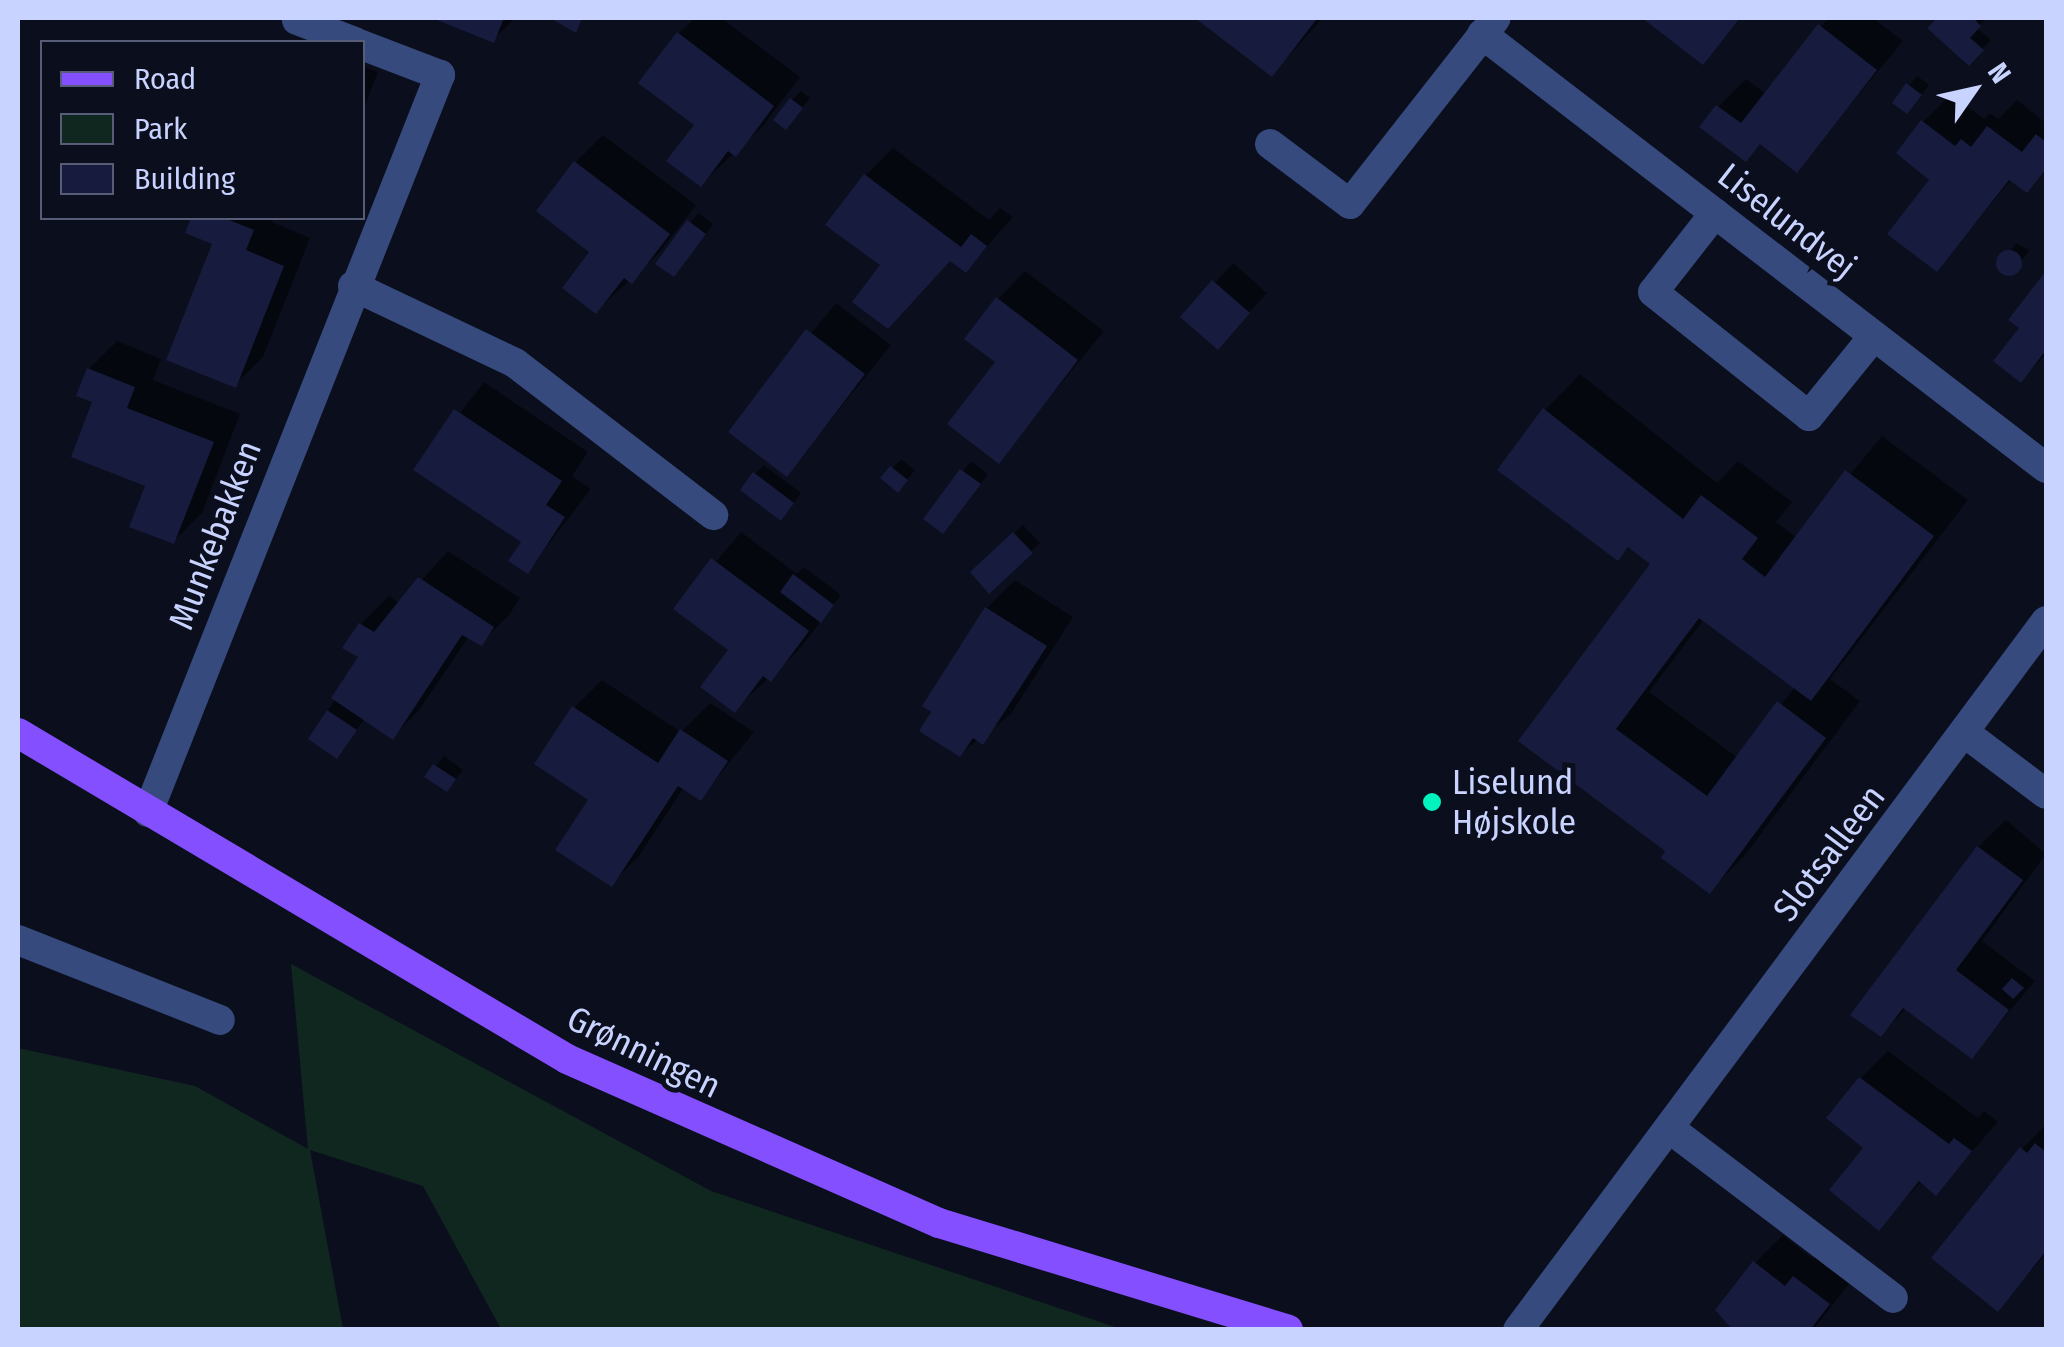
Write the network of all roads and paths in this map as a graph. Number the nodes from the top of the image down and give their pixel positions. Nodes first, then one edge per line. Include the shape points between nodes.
1 (297, 20) dead end
2 (1489, 26) edge
3 (350, 40) edge
4 (365, 47) edge
5 (1270, 144) dead end
6 (1715, 213) junction
7 (353, 286) junction
8 (1874, 336) junction
9 (2046, 468) edge
10 (713, 516) dead end
11 (2046, 621) edge
12 (18, 733) edge
13 (1965, 733) junction
14 (2046, 794) edge
15 (148, 812) junction
16 (18, 940) edge
17 (220, 1020) dead end
18 (1670, 1128) junction
19 (1893, 1298) dead end
20 (1288, 1330) edge
21 (1518, 1330) edge

1 - 3 street
2 - 5 street via 1350,204
2 - 6 street, Liselundvej
4 - 7 street, Munkebakken via 440,75
6 - 8 street, Liselundvej
6 - 8 street via 1653,292 1809,416
7 - 10 street via 515,363
7 - 15 street, Munkebakken
8 - 9 street, Liselundvej
11 - 13 street, Slotsalleen
12 - 15 main road, Grønningen
13 - 14 street
13 - 18 street, Slotsalleen
15 - 20 main road, Grønningen via 567,1059 766,1152 939,1223
16 - 17 street
18 - 19 street
18 - 21 street, Slotsalleen

